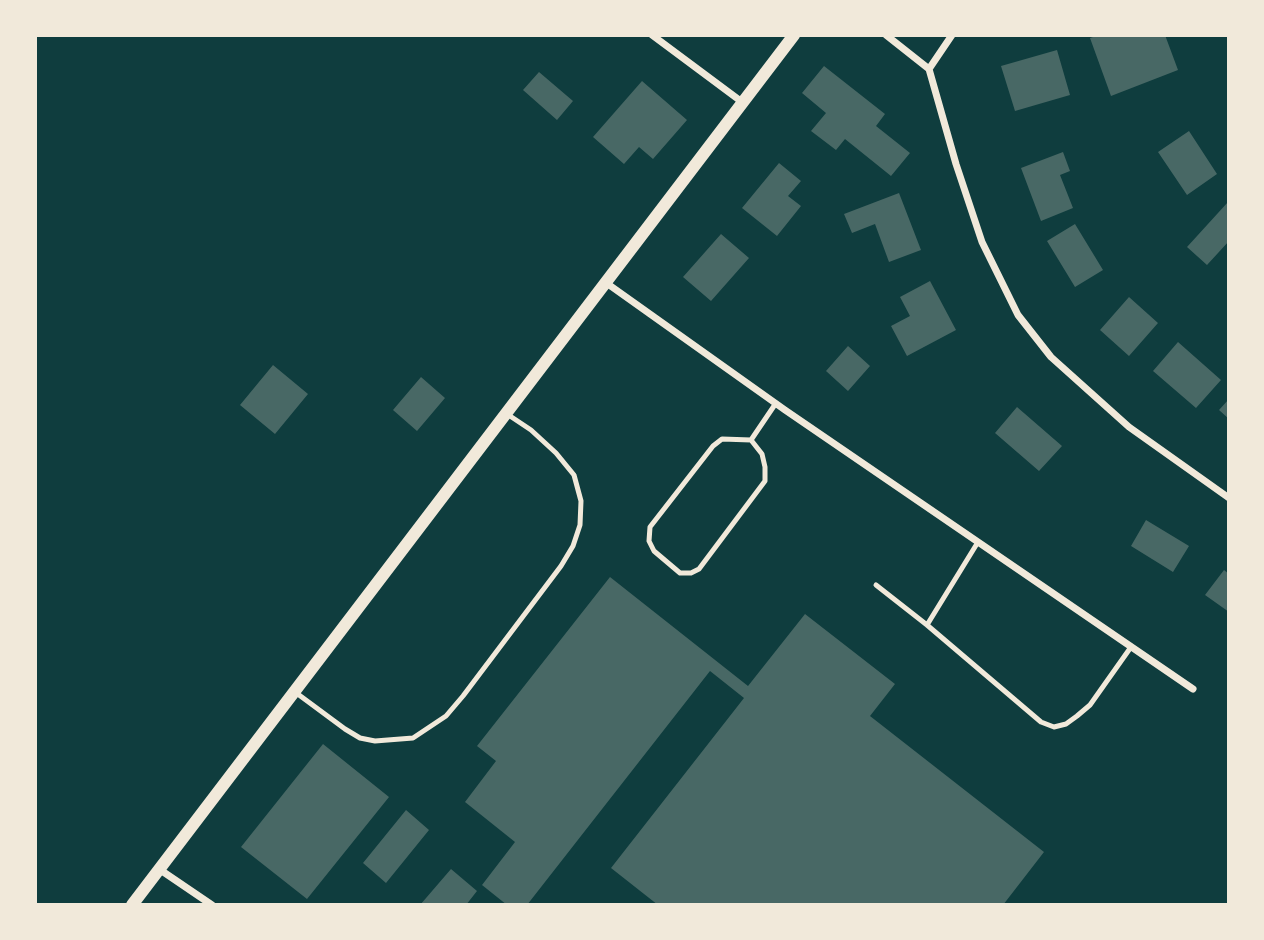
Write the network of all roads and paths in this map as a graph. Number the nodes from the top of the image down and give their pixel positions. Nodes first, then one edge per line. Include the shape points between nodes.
1 (652, 35) edge
2 (794, 35) edge
3 (886, 35) edge
4 (952, 35) edge
5 (929, 69) junction
6 (741, 102) junction
7 (605, 282) junction
8 (776, 404) junction
9 (506, 413) junction
10 (751, 440) junction
11 (1229, 498) edge
12 (978, 542) junction
13 (876, 585) dead end
14 (927, 625) junction
15 (1131, 647) junction
16 (1193, 689) dead end
17 (295, 692) junction
18 (159, 869) junction
19 (132, 905) edge
20 (212, 905) edge

1 - 6 street
2 - 6 street
3 - 5 street
4 - 5 street
5 - 11 street via 982,242 1018,315 1051,357 1129,427
6 - 7 street
7 - 8 street
7 - 9 street
8 - 10 lane
8 - 12 street
9 - 17 street
9 - 17 lane via 531,430 574,475 581,501 580,525 561,566 446,716 413,738 360,738
10 - 10 lane via 722,439 713,446 650,527 654,551 680,573 699,569 765,481 762,454
12 - 14 lane
12 - 15 street
13 - 14 lane
14 - 15 lane via 1041,722 1054,727 1066,724 1090,705
15 - 16 street
17 - 18 street
18 - 19 street
18 - 20 street

